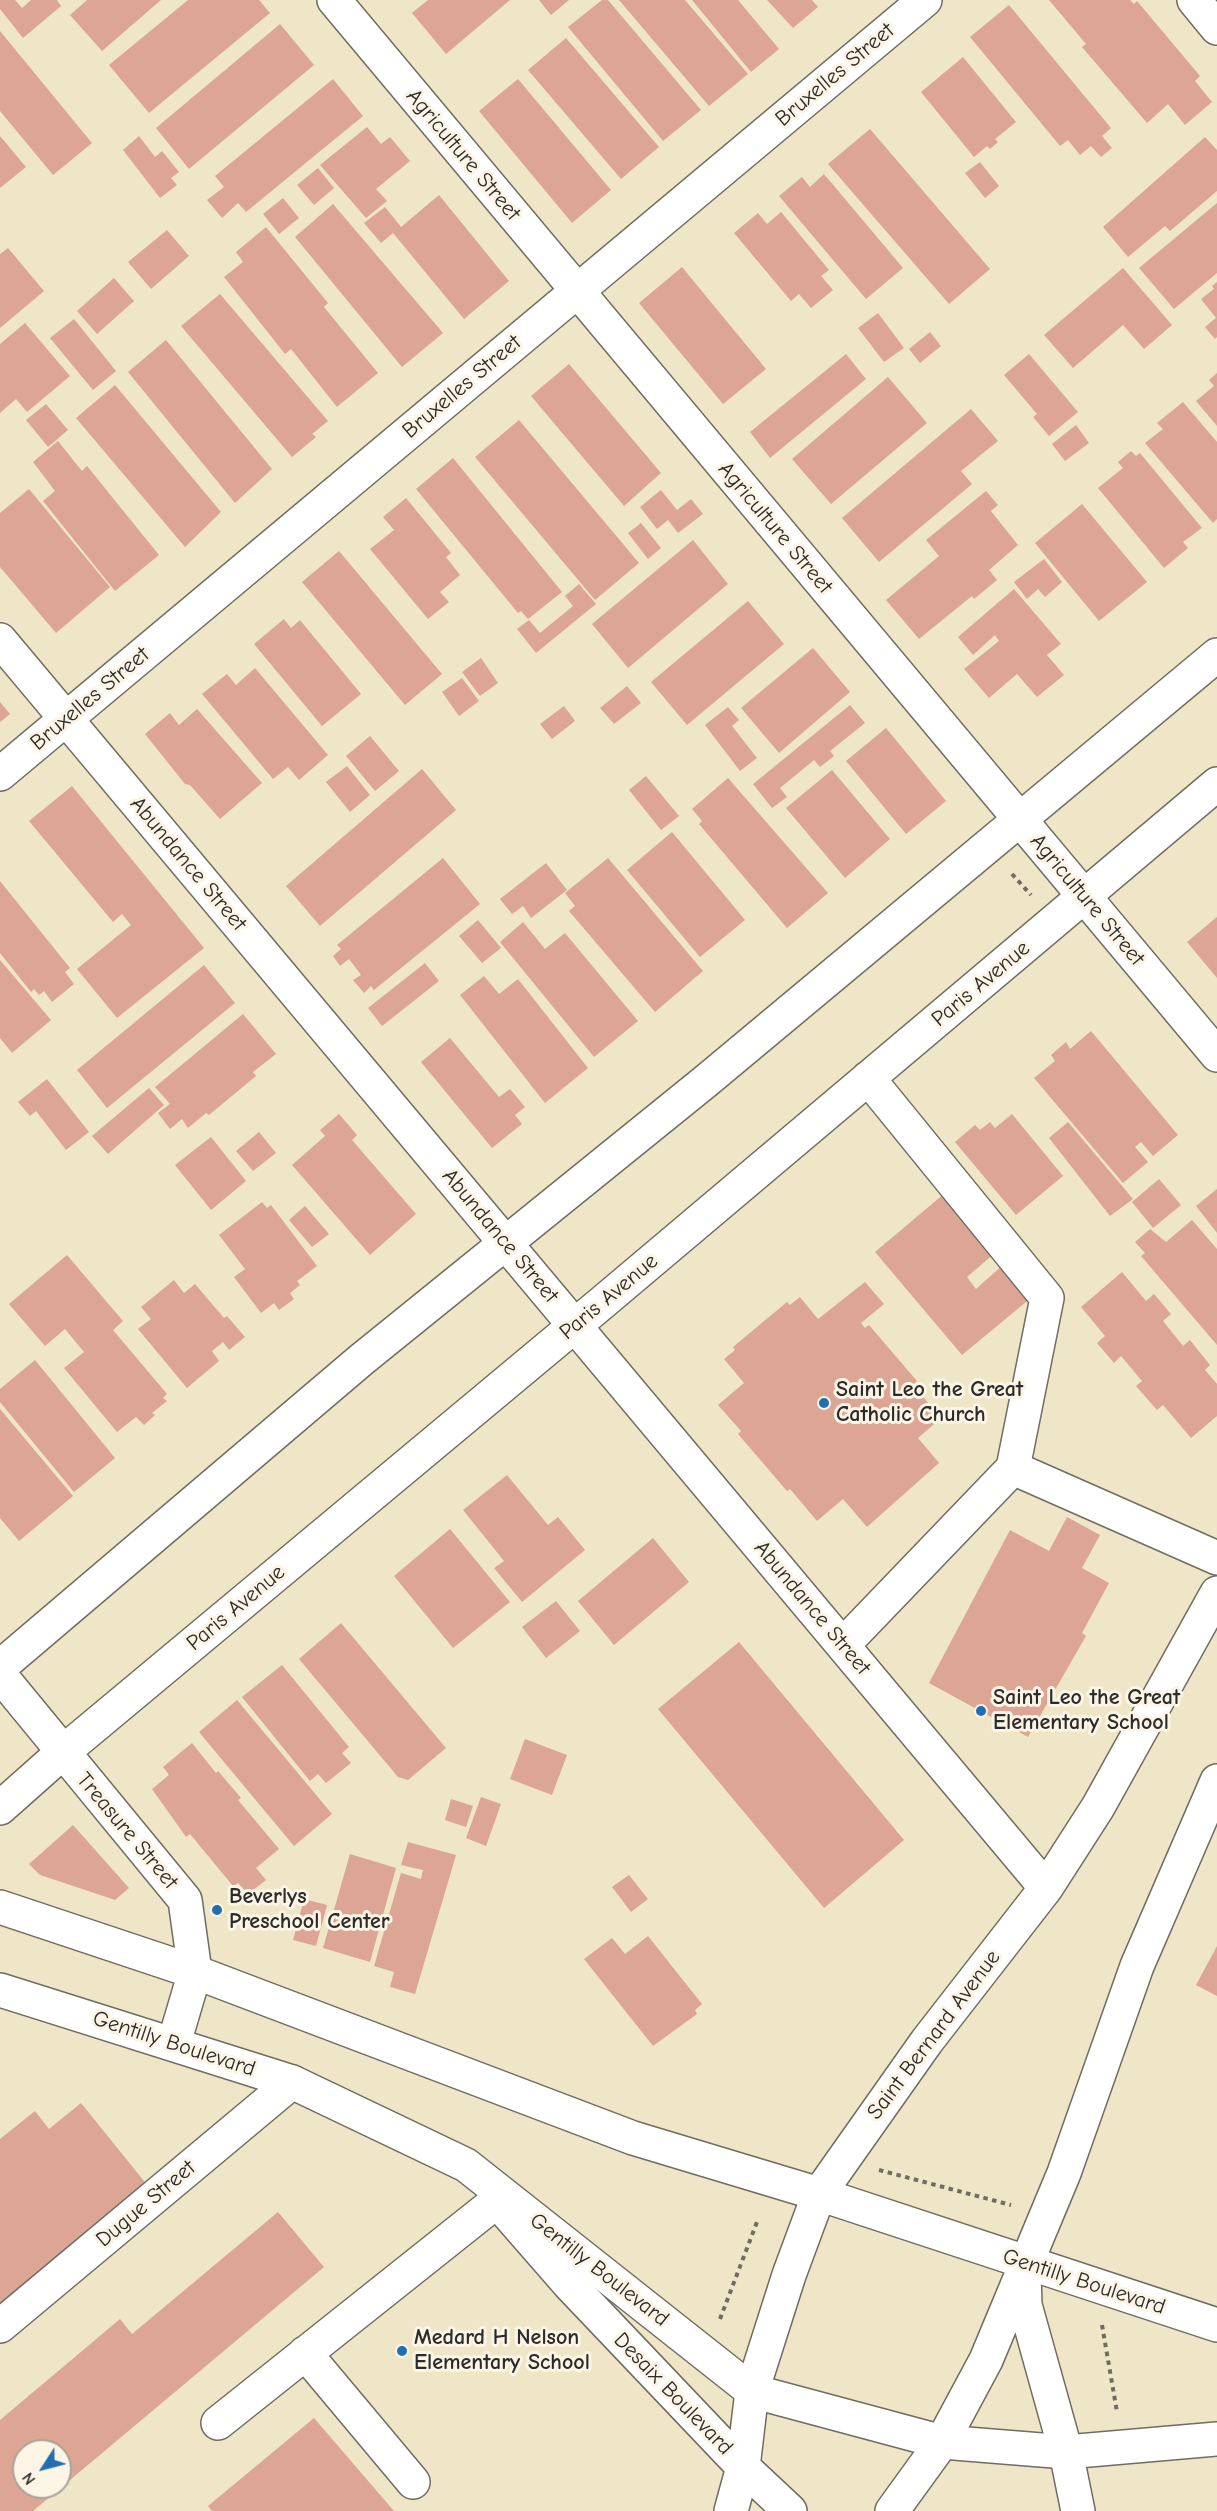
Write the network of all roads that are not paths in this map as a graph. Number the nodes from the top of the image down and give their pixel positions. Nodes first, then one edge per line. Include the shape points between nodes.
1 (334, 0) edge
2 (925, 0) edge
3 (1194, 0) edge
4 (1217, 28) edge
5 (577, 290) junction
6 (0, 640) edge
7 (1217, 655) edge
8 (66, 719) junction
9 (0, 774) edge
10 (1217, 784) edge
11 (1021, 820) junction
12 (1084, 896) junction
13 (1217, 1055) edge
14 (868, 1078) junction
15 (506, 1243) junction
16 (576, 1325) junction
17 (1013, 1468) junction
18 (1217, 1558) edge
19 (1217, 1593) edge
20 (843, 1645) junction
21 (0, 1667) edge
22 (0, 1675) edge
23 (62, 1753) junction
24 (1217, 1781) edge
25 (0, 1808) edge
26 (1046, 1888) junction
27 (0, 1906) edge
28 (195, 1972) junction
29 (0, 1990) edge
30 (174, 2043) junction
31 (292, 2082) junction
32 (466, 2165) junction
33 (819, 2194) junction
34 (497, 2201) junction
35 (1024, 2263) junction
36 (1217, 2325) edge
37 (0, 2326) edge
38 (305, 2353) junction
39 (752, 2391) junction
40 (218, 2423) dead end
41 (1217, 2439) edge
42 (942, 2442) junction
43 (1066, 2452) junction
44 (743, 2467) junction
45 (413, 2482) dead end
46 (731, 2511) edge
47 (790, 2511) edge
48 (892, 2511) edge
49 (1078, 2511) edge

1 - 5 street, Agriculture Street
2 - 5 street, Bruxelles Street
3 - 4 street
5 - 8 street, Bruxelles Street
5 - 11 street, Agriculture Street
6 - 8 street, Abundance Street
7 - 11 street
8 - 9 street, Bruxelles Street
8 - 15 street, Abundance Street
10 - 12 street, Paris Avenue
11 - 12 street, Agriculture Street
11 - 15 street
12 - 13 street, Agriculture Street
12 - 14 street, Paris Avenue
14 - 16 street, Paris Avenue
14 - 17 street via 1047,1298
15 - 16 street, Abundance Street
15 - 21 street via 361,1360
16 - 20 street, Abundance Street
16 - 23 street, Paris Avenue
17 - 18 street
17 - 20 street
19 - 26 street, Saint Bernard Avenue via 1098,1807
20 - 26 street, Abundance Street
22 - 23 street, Treasure Street
23 - 25 street, Paris Avenue
23 - 28 street, Treasure Street via 184,1900
24 - 35 street via 1137,1966 1064,2173
26 - 33 street, Saint Bernard Avenue via 927,2041
27 - 28 street, Gentilly Boulevard
28 - 30 street, Treasure Street
28 - 33 street, Gentilly Boulevard via 633,2138
29 - 30 street, Gentilly Boulevard
30 - 31 street, Gentilly Boulevard
31 - 32 street, Gentilly Boulevard
31 - 37 street, Dugue Street
32 - 34 street, Desaix Boulevard
32 - 39 street, Gentilly Boulevard
33 - 35 street, Gentilly Boulevard
33 - 39 street, Saint Bernard Avenue
34 - 38 street
34 - 44 street, Desaix Boulevard via 569,2284
35 - 36 street, Gentilly Boulevard
35 - 42 street via 986,2360
35 - 43 street via 1025,2306
38 - 40 street
38 - 45 street
39 - 42 street, Gentilly Boulevard
39 - 44 street, Saint Bernard Avenue
41 - 43 street, Gentilly Boulevard
42 - 43 street, Gentilly Boulevard
42 - 48 street
43 - 49 street
44 - 46 street, Saint Bernard Avenue
44 - 47 street, Desaix Boulevard

